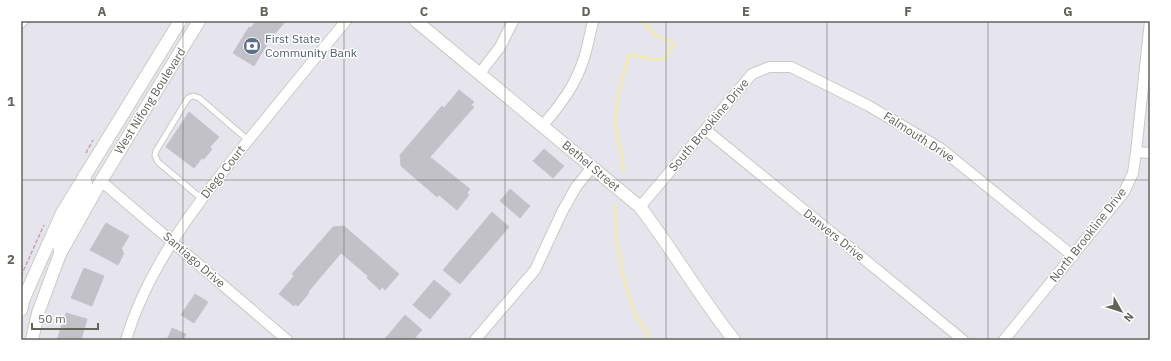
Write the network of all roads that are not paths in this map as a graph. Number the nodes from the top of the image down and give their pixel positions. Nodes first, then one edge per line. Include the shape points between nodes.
1 (26, 21) edge
2 (180, 21) edge
3 (199, 21) edge
4 (346, 21) edge
5 (416, 21) edge
6 (513, 21) edge
7 (593, 21) edge
8 (1150, 21) edge
9 (21, 26) edge
10 (791, 67) joint
11 (480, 73) junction
12 (136, 92) junction
13 (543, 125) junction
14 (706, 130) junction
15 (248, 140) junction
16 (1136, 152) junction
17 (1150, 153) edge
18 (592, 167) junction
19 (84, 176) junction
20 (101, 181) junction
21 (202, 199) junction
22 (640, 207) junction
23 (172, 241) junction
24 (60, 254) junction
25 (1073, 256) junction
26 (22, 300) edge
27 (21, 310) edge
28 (32, 340) edge
29 (126, 340) edge
30 (287, 340) edge
31 (475, 340) edge
32 (734, 340) edge
33 (963, 340) edge
34 (1004, 340) edge

1 - 9 lane
2 - 12 main road, West Nifong Boulevard
3 - 20 main road, West Nifong Boulevard
4 - 15 street, Diego Court
5 - 11 main road, Bethel Street
6 - 11 street via 500,47
7 - 13 street via 575,80
8 - 16 street, North Brookline Drive
10 - 14 street, South Brookline Drive via 769,67 752,74
10 - 25 street, Falmouth Drive via 869,106 940,148
11 - 13 main road, Bethel Street
12 - 19 main road, West Nifong Boulevard
12 - 20 main road via 133,112 98,171
13 - 18 main road, Bethel Street
14 - 22 street, South Brookline Drive
14 - 33 street, Danvers Drive
15 - 21 street, Diego Court
15 - 21 lane via 199,98 188,98 155,156 158,162
16 - 17 street
16 - 25 street, North Brookline Drive via 1133,173 1124,192
18 - 22 main road, Bethel Street
18 - 31 street via 576,187 562,212 535,270
19 - 24 main road via 87,188 58,240
19 - 26 main road, West Nifong Boulevard via 62,213
20 - 23 street, Santiago Drive
20 - 24 main road, West Nifong Boulevard
21 - 23 street, Diego Court
22 - 32 main road, Bethel Street
23 - 29 street, Diego Court via 151,279
23 - 30 street, Santiago Drive
24 - 28 main road via 38,314
25 - 34 street, North Brookline Drive
26 - 27 main road, West Nifong Boulevard

